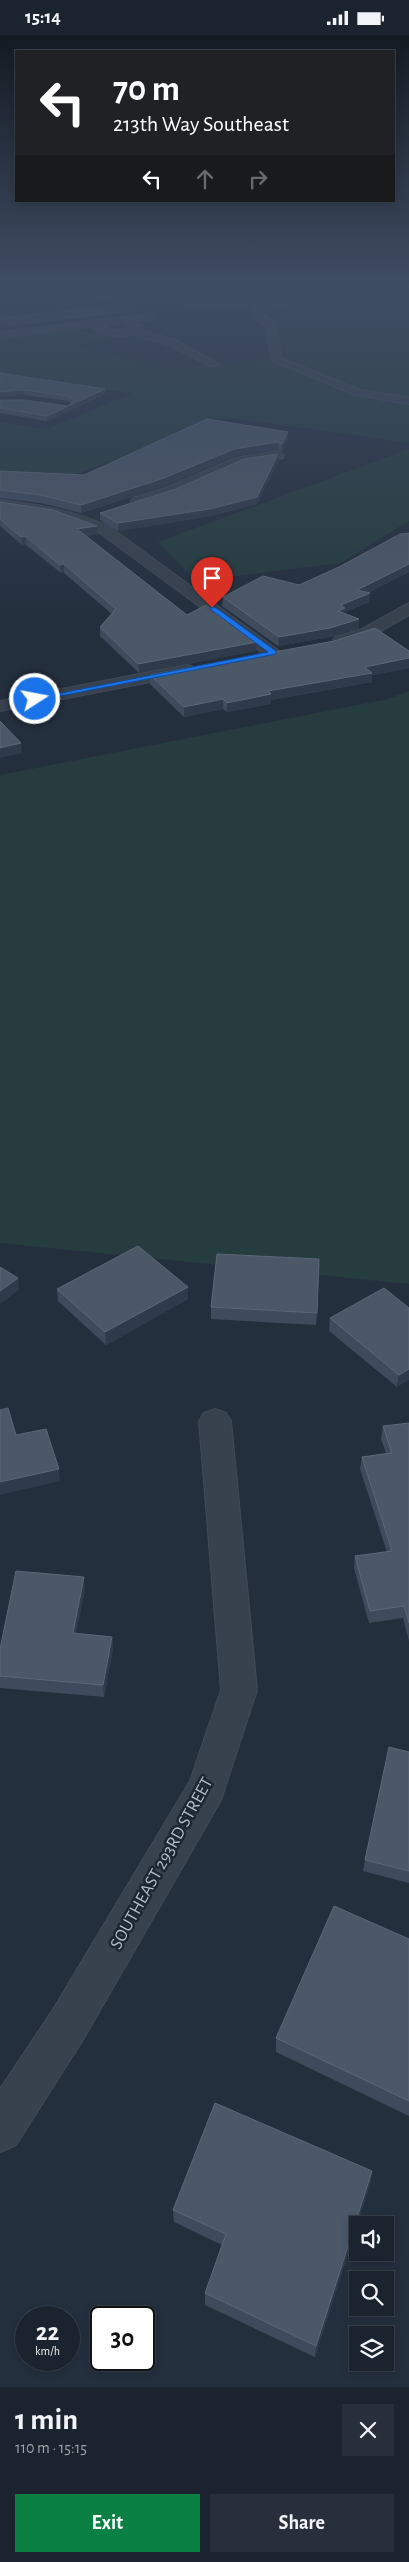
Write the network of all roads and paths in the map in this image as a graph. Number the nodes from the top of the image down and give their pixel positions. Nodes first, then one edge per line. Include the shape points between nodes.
1 (381, 397) edge
2 (409, 401) edge
3 (278, 455) edge
4 (0, 504) edge
5 (122, 507) edge
6 (103, 513) edge
7 (84, 519) junction
8 (409, 608) edge
9 (323, 644) edge
10 (293, 649) edge
11 (274, 653) junction
12 (255, 656) edge
13 (198, 667) edge
14 (0, 706) edge
15 (215, 1421) dead end
16 (0, 2129) edge

1 - 2 lane
3 - 5 street via 240,461 170,491
4 - 7 street
6 - 7 street
7 - 11 street via 105,530
8 - 9 street via 368,632
10 - 11 street
11 - 12 street
13 - 14 street
15 - 16 street, SOUTHEAST 293RD STREET via 239,1690 207,1788 69,2023

